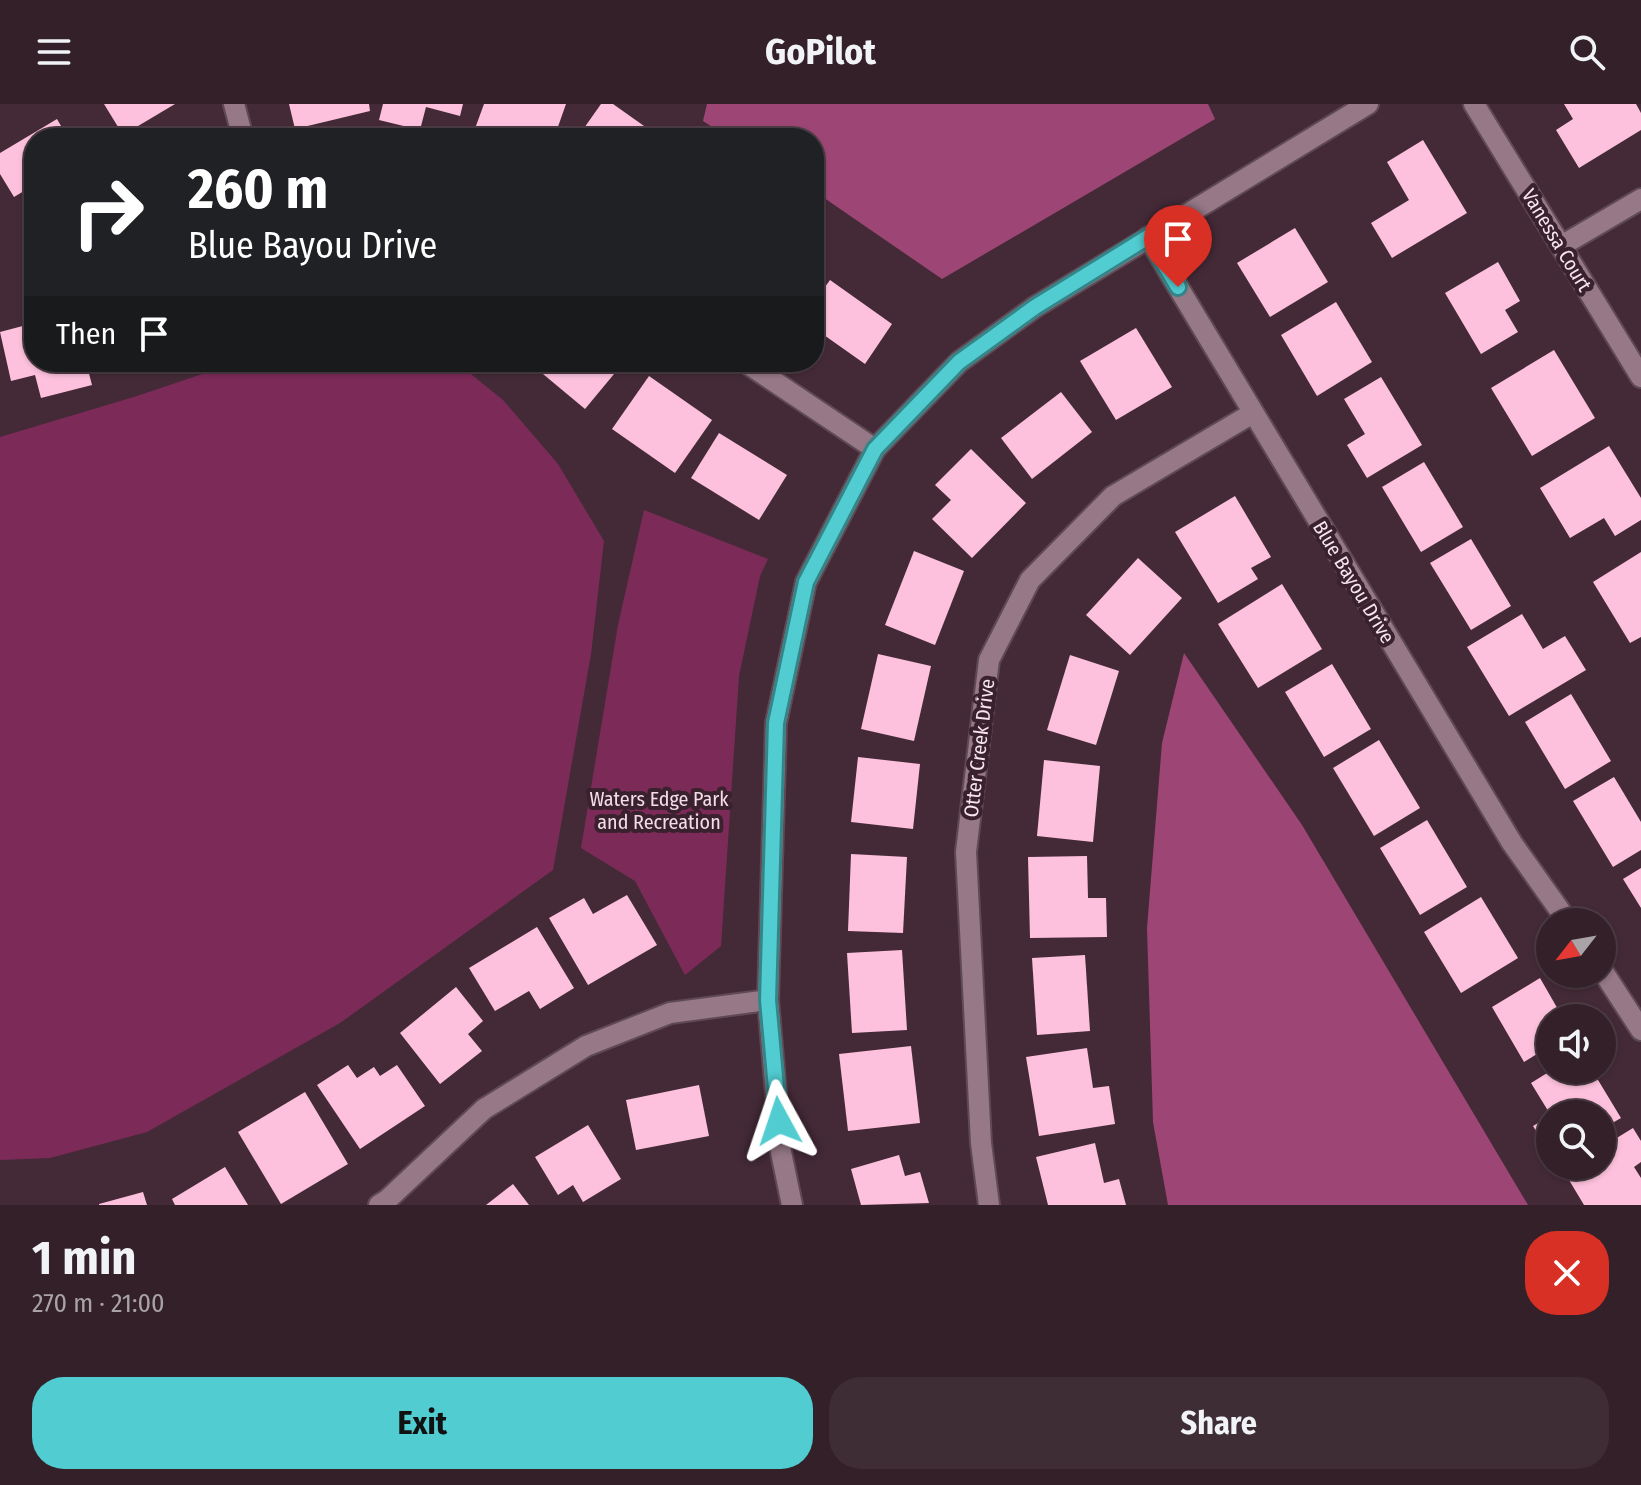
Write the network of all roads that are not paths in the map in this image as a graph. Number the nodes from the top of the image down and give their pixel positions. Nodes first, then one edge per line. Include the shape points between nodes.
1 (234, 104) edge
2 (1368, 104) edge
3 (1474, 104) edge
4 (240, 128) edge
5 (1641, 199) edge
6 (1148, 237) junction
7 (1561, 246) junction
8 (760, 372) edge
9 (1641, 377) edge
10 (1253, 413) junction
11 (875, 449) junction
12 (1558, 908) edge
13 (1614, 988) edge
14 (768, 1000) junction
15 (1641, 1030) edge
16 (379, 1205) edge
17 (792, 1205) edge
18 (989, 1205) edge

1 - 4 street
2 - 6 street
3 - 7 street, Vanessa Court
5 - 7 street
6 - 10 street, Blue Bayou Drive
6 - 11 street via 959,362
7 - 9 street, Vanessa Court
8 - 11 street
10 - 12 street, Blue Bayou Drive via 1512,843
10 - 18 street, Otter Creek Drive via 1113,496 1030,580 989,660 966,852
11 - 14 street via 806,582 776,723
13 - 15 street
14 - 16 street via 670,1013 586,1046 484,1109
14 - 17 street via 781,1152

